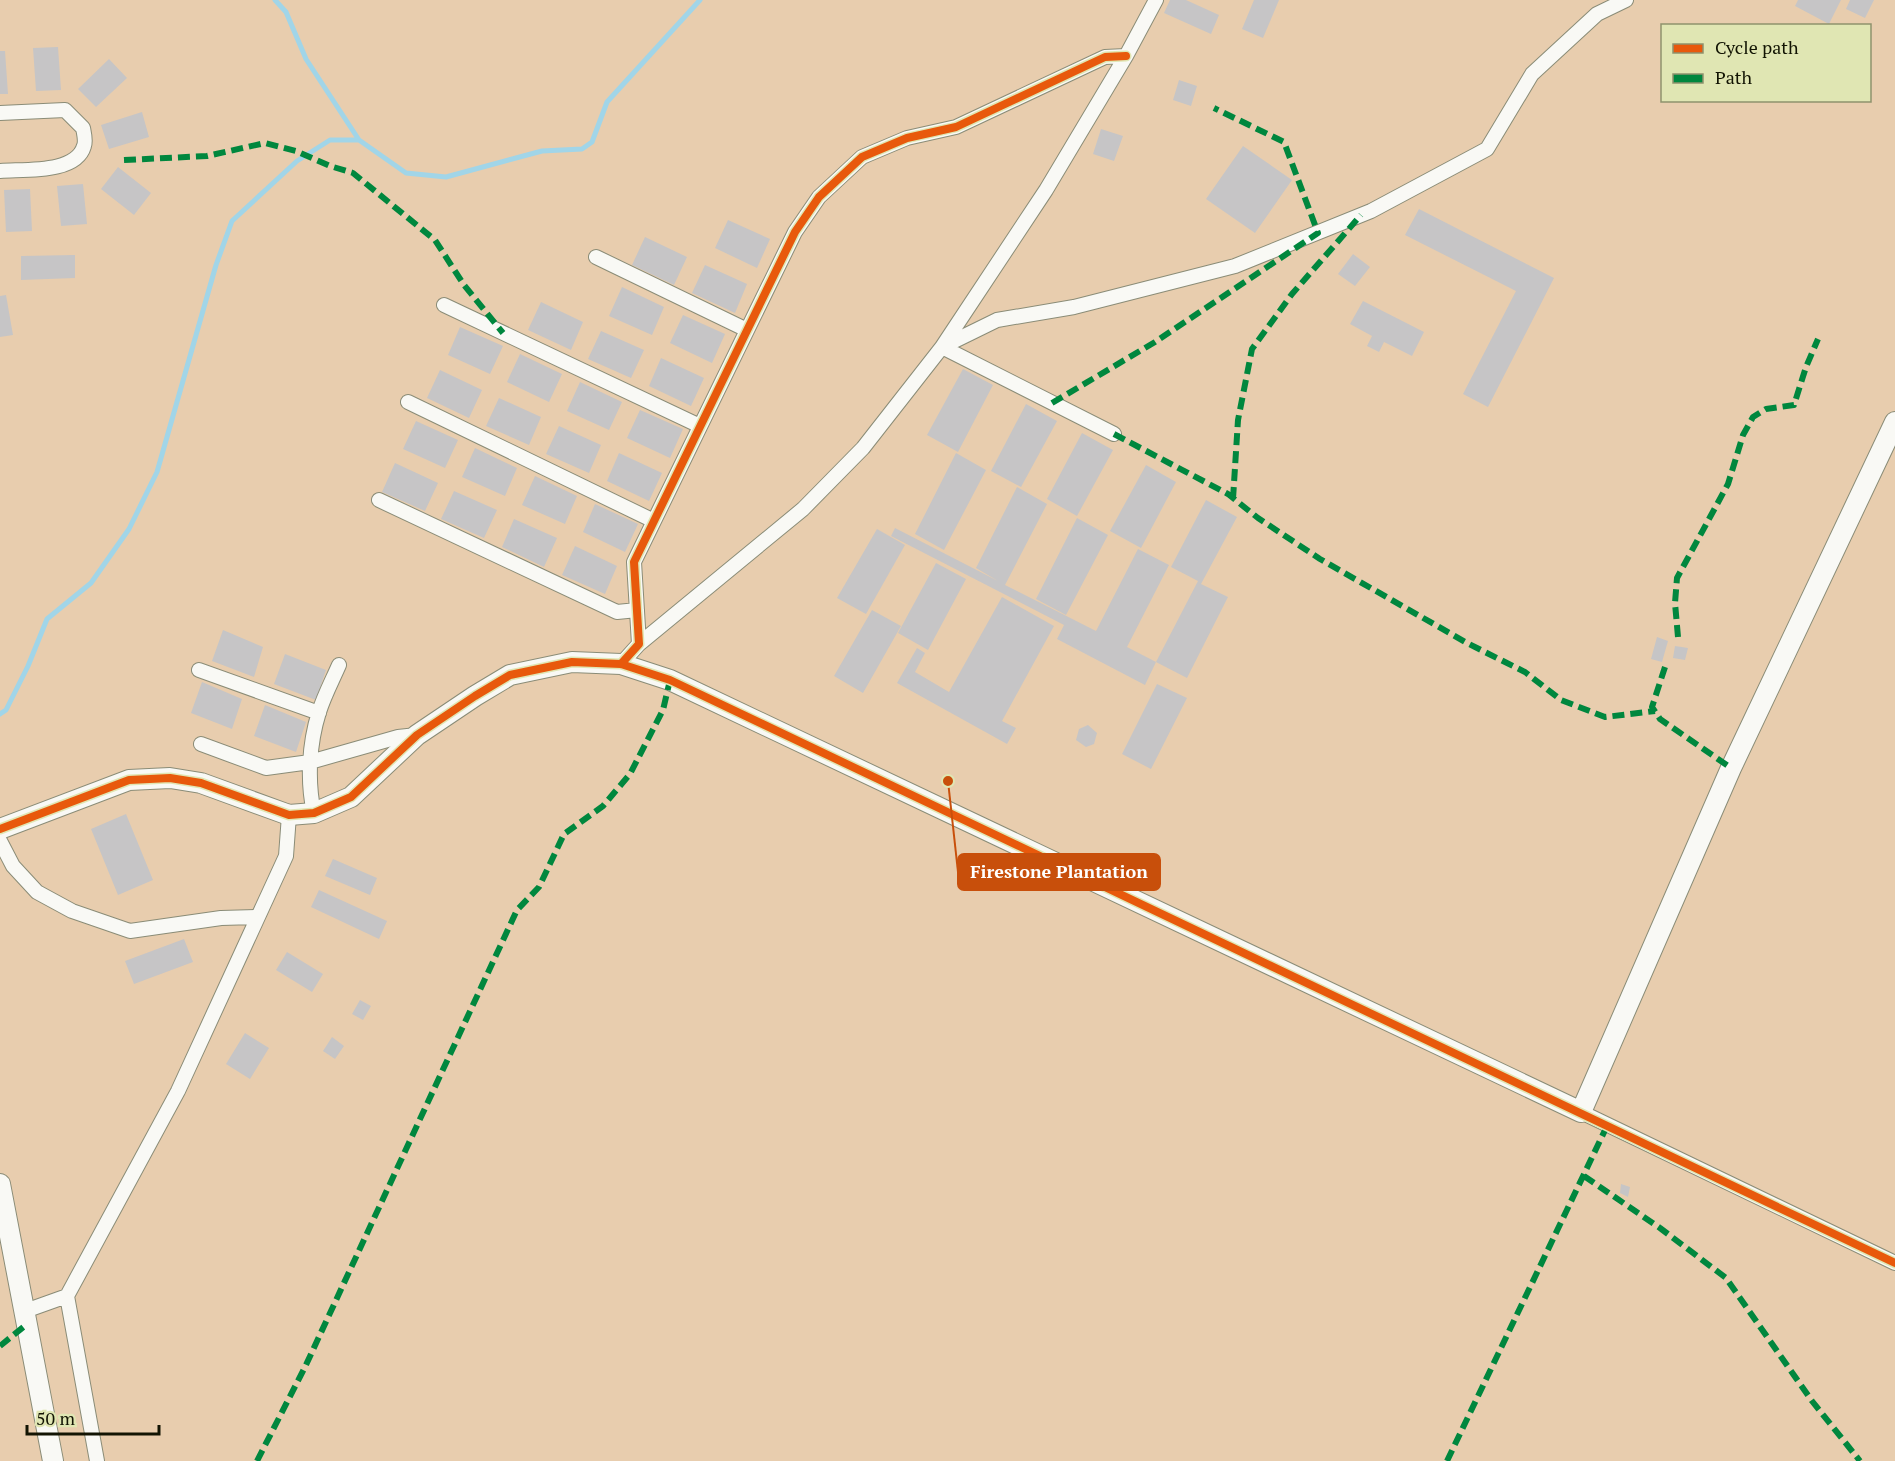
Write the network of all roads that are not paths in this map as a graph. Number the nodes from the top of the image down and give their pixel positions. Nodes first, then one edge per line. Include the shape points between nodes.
1 (1156, 0) edge
2 (1626, 0) edge
3 (1126, 56) junction
4 (0, 113) edge
5 (0, 171) edge
6 (596, 257) dead end
7 (444, 305) dead end
8 (747, 330) junction
9 (942, 347) junction
10 (408, 402) dead end
11 (1895, 422) edge
12 (700, 426) junction
13 (1114, 434) dead end
14 (379, 500) dead end
15 (654, 521) junction
16 (637, 610) junction
17 (639, 644) junction
18 (621, 664) junction
19 (339, 665) dead end
20 (199, 670) dead end
21 (319, 713) junction
22 (417, 735) junction
23 (201, 744) dead end
24 (310, 762) junction
25 (314, 813) junction
26 (289, 815) junction
27 (0, 829) edge
28 (0, 841) edge
29 (257, 917) junction
30 (1581, 1113) junction
31 (0, 1184) edge
32 (1895, 1263) edge
33 (67, 1296) junction
34 (25, 1311) junction
35 (53, 1461) edge
36 (97, 1461) edge

1 - 3 street
2 - 9 street via 1597,14 1532,74 1487,149 1371,211 1235,266 1074,307 997,320
3 - 8 street via 1105,57 956,128 907,138 862,157 819,197 795,232
3 - 9 street via 1046,190
4 - 5 street via 65,110 83,128 85,146 76,160 59,167
6 - 8 street
7 - 12 street
8 - 12 street
9 - 13 street
9 - 17 street via 862,448 803,509
10 - 15 street
11 - 30 street via 1731,768
12 - 15 street
14 - 16 street via 617,612
15 - 16 street via 634,562
16 - 17 street
17 - 18 street
18 - 22 street via 572,662 510,675
18 - 30 street via 670,680
19 - 21 street
20 - 21 street
21 - 24 street
22 - 24 street
22 - 25 street via 351,797
23 - 24 street via 267,768
24 - 25 street
25 - 26 street
26 - 27 street via 201,783 170,778 129,780
26 - 29 street via 286,856
28 - 29 street via 13,866 37,892 72,911 130,931
29 - 33 street via 178,1091
30 - 32 street
31 - 34 street
33 - 34 street
33 - 36 street
34 - 35 street

